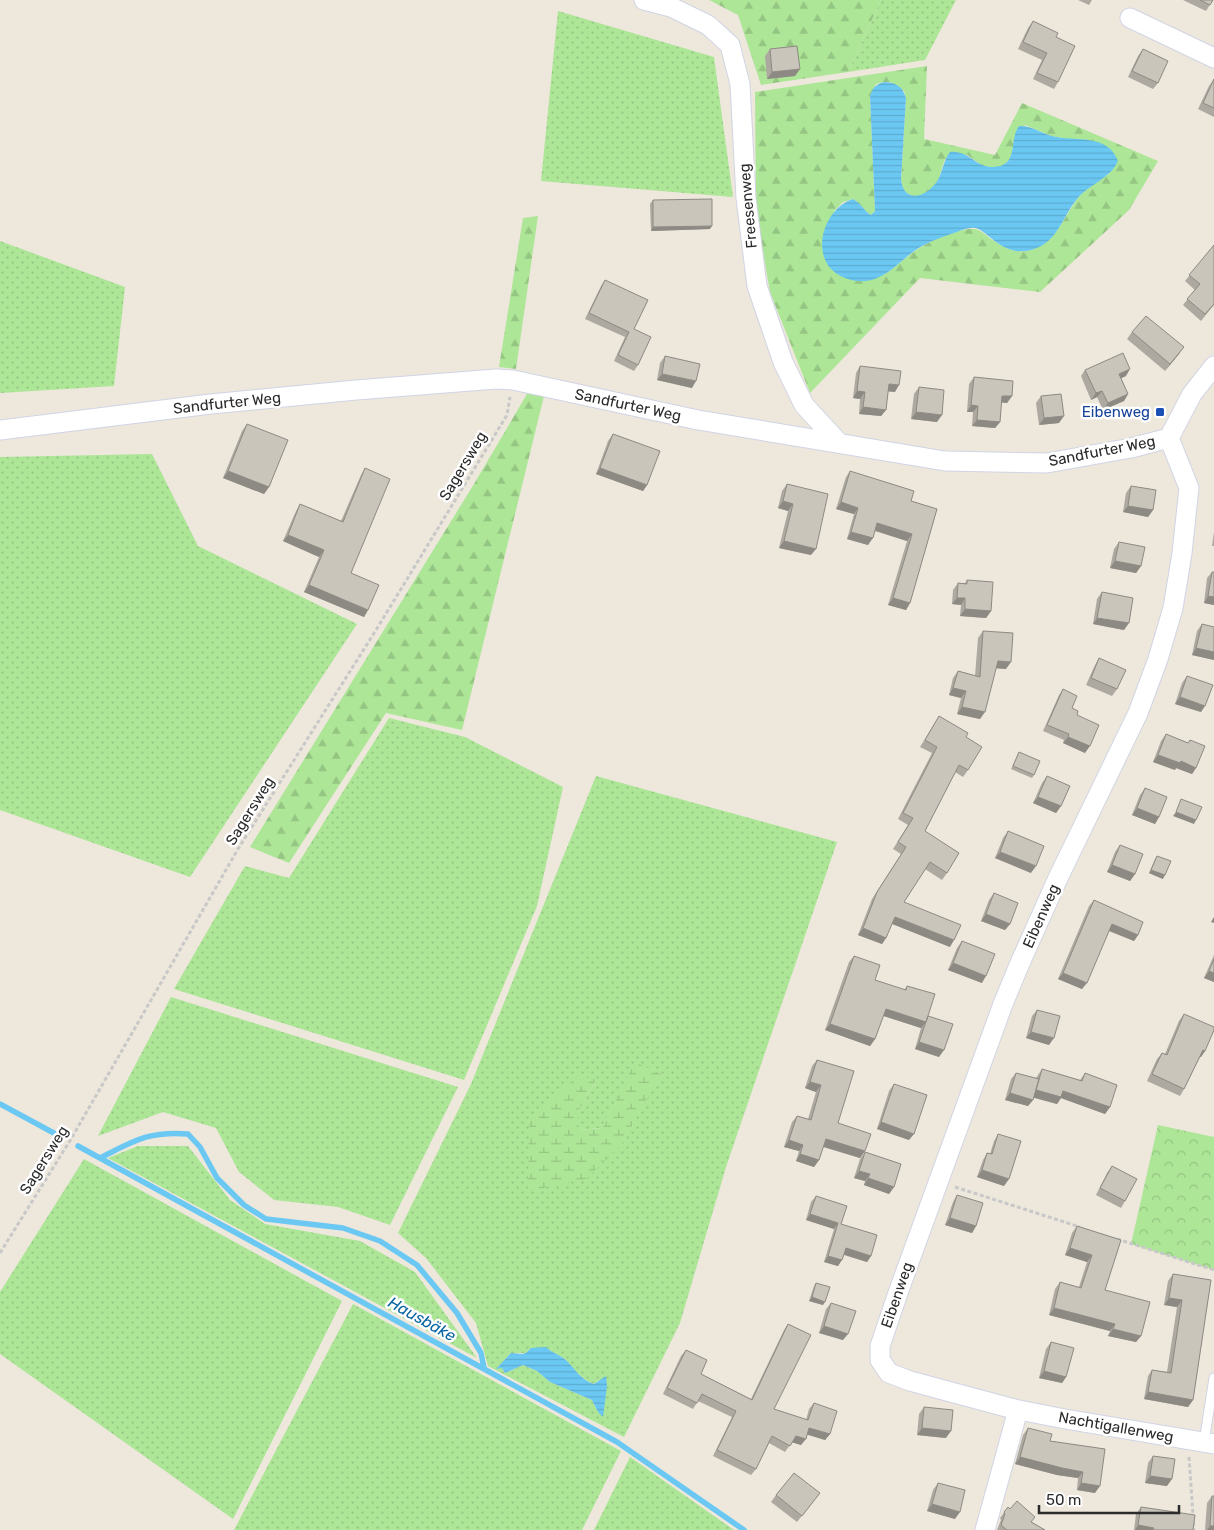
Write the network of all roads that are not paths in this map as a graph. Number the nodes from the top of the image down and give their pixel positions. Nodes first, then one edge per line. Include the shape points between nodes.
1 (644, 0) edge
2 (1130, 18) dead end
3 (1214, 58) edge
4 (1214, 366) edge
5 (0, 430) edge
6 (1169, 438) junction
7 (839, 443) junction
8 (1214, 1378) edge
9 (910, 1381) joint
10 (1018, 1410) junction
11 (1202, 1442) edge
12 (985, 1530) edge

1 - 7 street, Freesenweg via 671,7 708,25 730,45 740,84 746,198 757,286 783,362 804,405
2 - 3 street
4 - 6 street, Sandfurter Weg via 1192,394
5 - 7 street, Sandfurter Weg via 221,403 496,379 698,420
6 - 7 street, Sandfurter Weg via 1047,463 945,461
6 - 9 street, Eibenweg via 1190,488 1173,608 1138,712 1020,962 880,1346 880,1360 889,1373
8 - 11 lane
9 - 10 street, Nachtigallenweg
10 - 11 street, Nachtigallenweg
10 - 12 street

